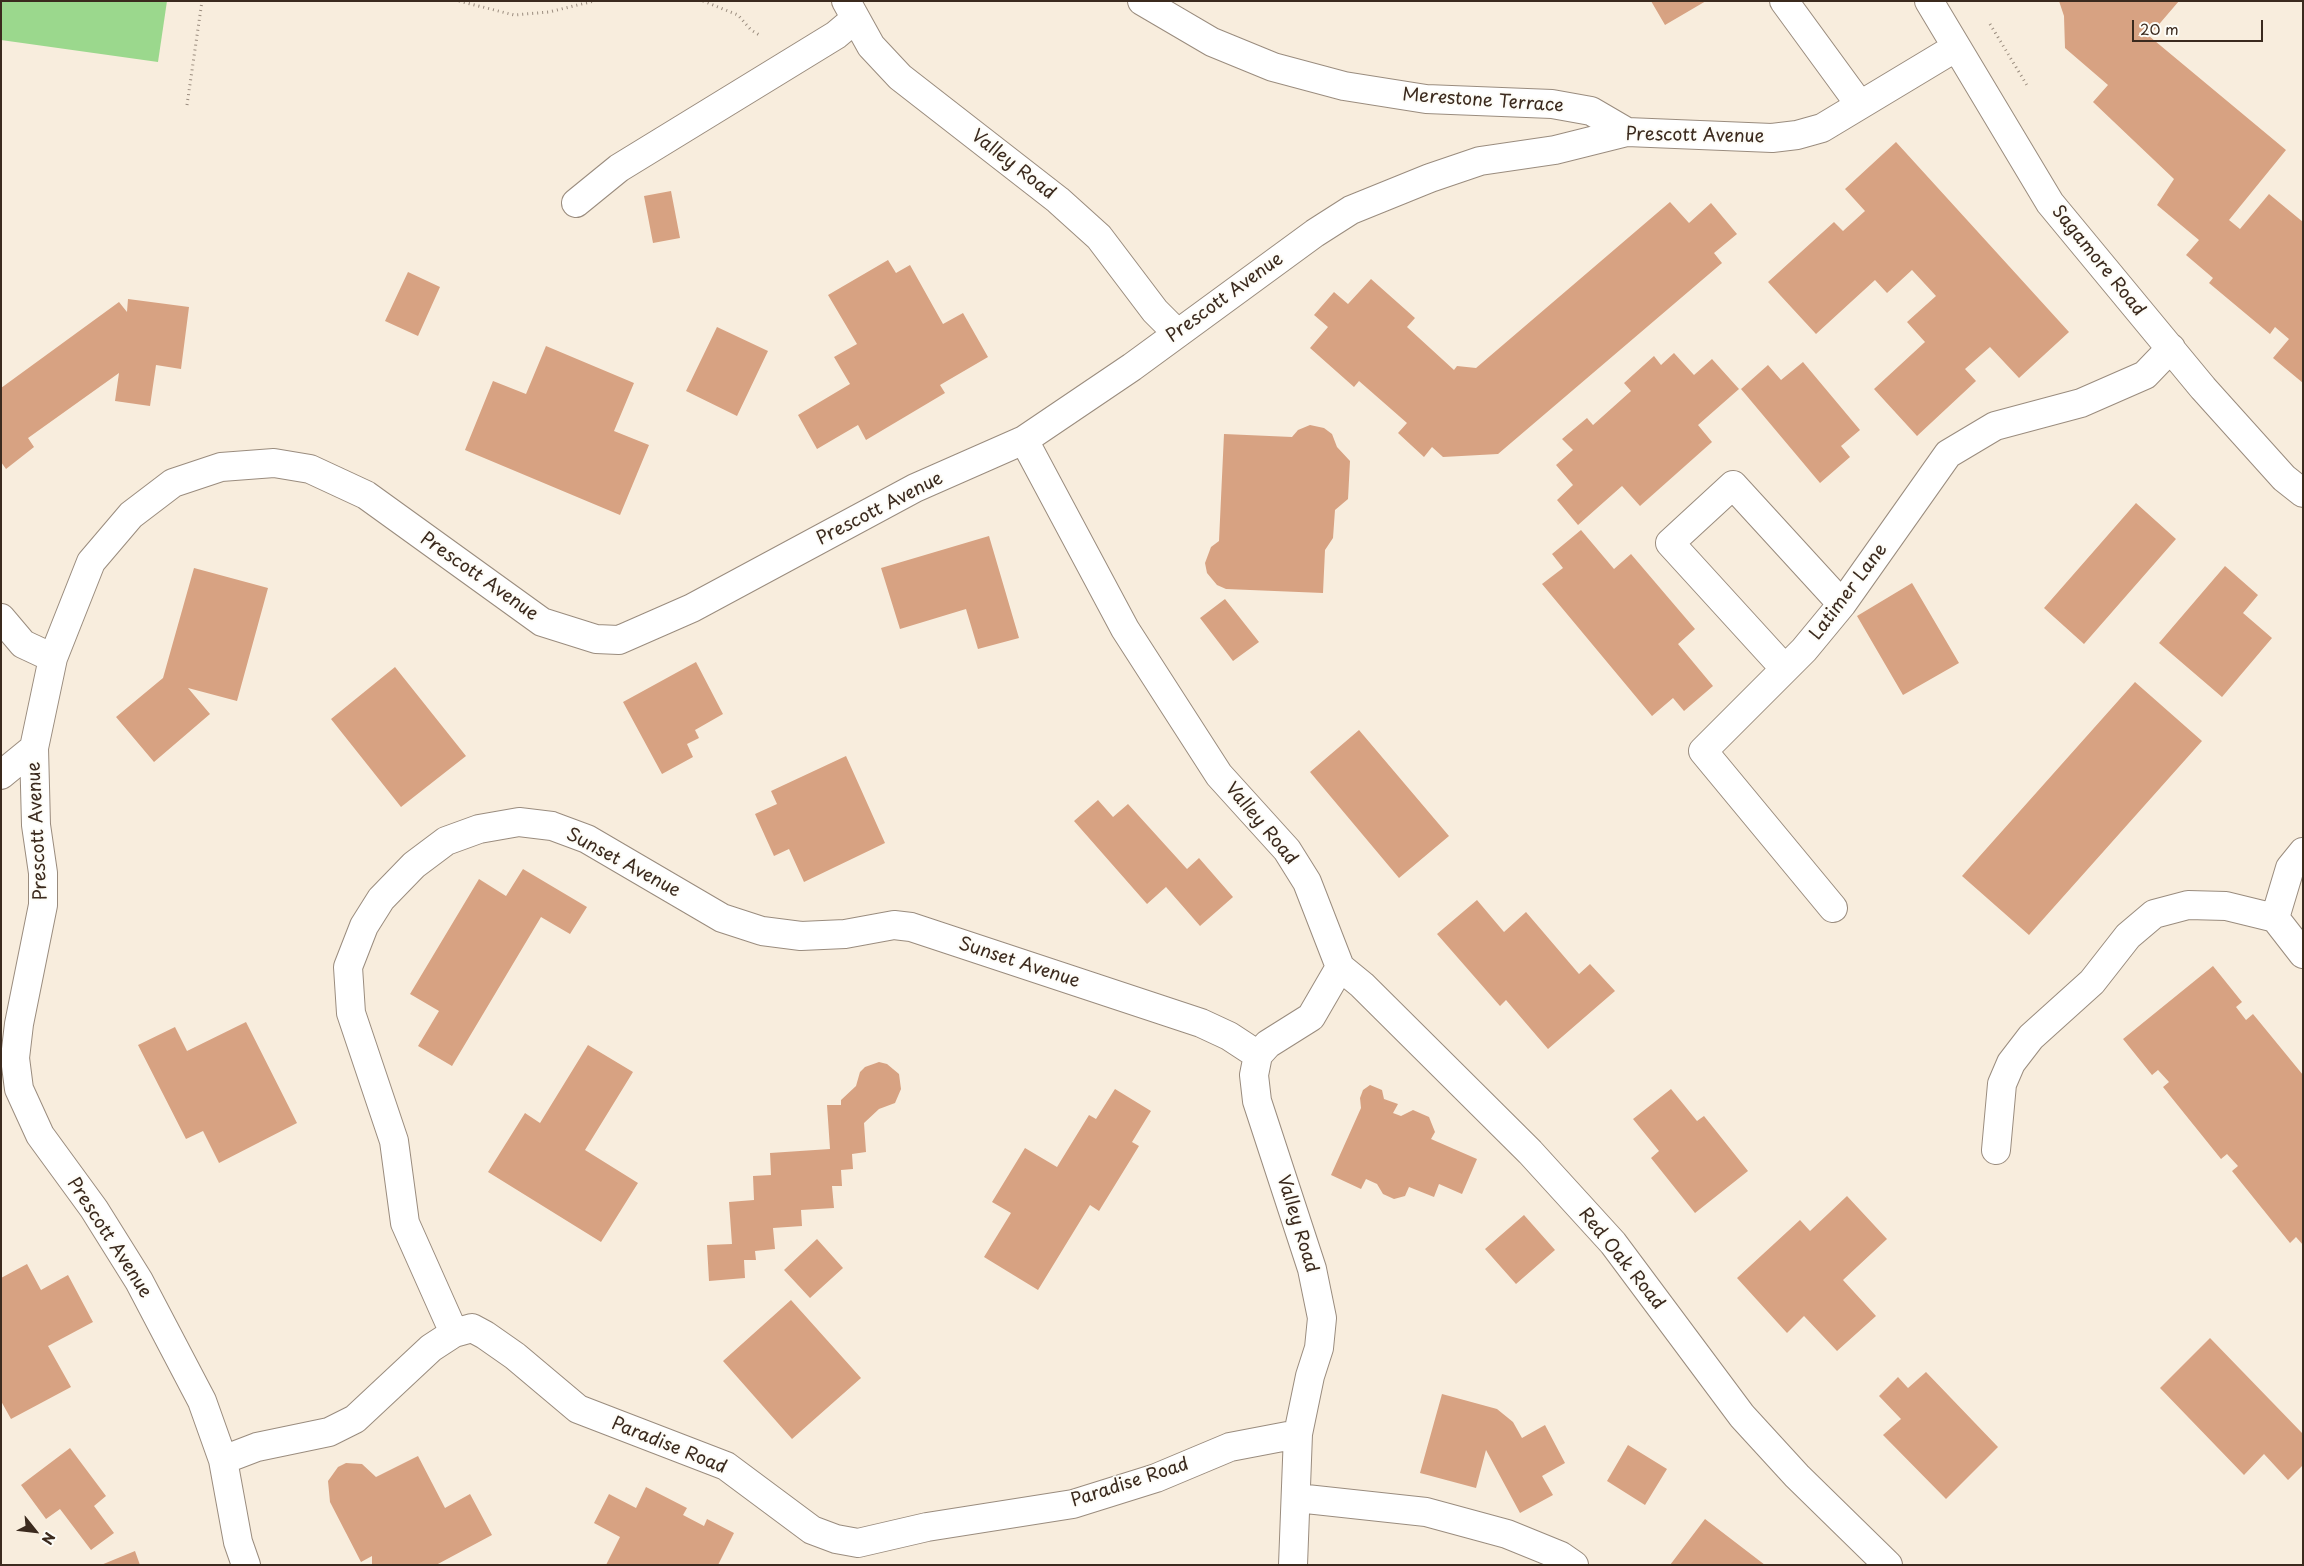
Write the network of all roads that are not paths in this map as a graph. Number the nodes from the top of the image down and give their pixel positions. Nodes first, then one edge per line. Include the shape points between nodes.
1 (1142, 1) edge
2 (1784, 1) edge
3 (1929, 1) edge
4 (851, 10) edge
5 (1955, 48) junction
6 (1860, 105) junction
7 (1627, 132) junction
8 (576, 203) dead end
9 (1176, 333) junction
10 (2171, 348) junction
11 (1024, 440) junction
12 (2303, 494) edge
13 (1842, 604) junction
14 (1, 618) edge
15 (52, 658) junction
16 (1785, 669) junction
17 (34, 748) junction
18 (1, 776) edge
19 (2303, 852) edge
20 (1833, 908) dead end
21 (2274, 918) junction
22 (2303, 954) edge
23 (1340, 967) junction
24 (1258, 1055) junction
25 (10, 1092) edge
26 (1996, 1150) dead end
27 (454, 1333) junction
28 (1298, 1434) junction
29 (223, 1460) junction
30 (1297, 1498) junction
31 (246, 1565) edge
32 (1293, 1565) edge
33 (1574, 1565) edge
34 (1888, 1565) edge

1 - 7 street, Merestone Terrace via 1212,42 1273,67 1344,86 1426,99 1552,104 1591,111
2 - 6 street
3 - 5 street, Sagamore Road
4 - 8 street via 836,35 620,168
4 - 9 street, Valley Road via 871,46 900,77 1058,200 1099,237
5 - 6 street, Prescott Avenue
5 - 10 street, Sagamore Road via 2050,203
6 - 7 street, Prescott Avenue via 1822,128 1772,138
7 - 9 street, Prescott Avenue via 1555,150 1480,161 1351,210
9 - 11 street, Prescott Avenue
10 - 12 street, Sagamore Road via 2202,388 2284,478
10 - 13 street, Latimer Lane via 2145,375 2081,403 1995,426 1948,454
11 - 15 street, Prescott Avenue via 915,488 692,608 619,640 596,639 542,622 366,496 310,469 274,463 221,467 173,483 131,515 91,562
11 - 23 street, Valley Road via 1125,630 1219,775 1287,850 1307,882
13 - 16 street, Latimer Lane
13 - 16 street via 1733,485 1670,543
14 - 15 street via 23,644
15 - 17 street, Prescott Avenue
16 - 20 street, Latimer Lane via 1703,751
17 - 18 street
17 - 25 street, Prescott Avenue via 43,905 19,1024
19 - 21 street via 2290,868
21 - 22 street
21 - 26 street via 2226,906 2188,905 2154,914 2128,936 2092,982 2031,1037 2012,1063 2002,1084
23 - 24 street via 1311,1017 1268,1044
23 - 34 street, Red Oak Road via 1530,1152 1613,1243 1742,1416
24 - 27 street, Sunset Avenue via 1202,1023 912,927 894,925 845,934 801,936 762,931 722,918 587,839 552,826 519,822 479,829 446,841 414,865 381,899 364,926 348,967 351,1013 394,1141 405,1223
24 - 28 street, Valley Road via 1254,1075 1257,1101 1312,1269 1322,1318 1319,1348
25 - 29 street, Prescott Avenue via 94,1209 139,1280 202,1401
27 - 28 street, Paradise Road via 472,1328 485,1334 578,1409 726,1466 812,1530 858,1543 927,1527 1073,1504 1156,1478 1230,1447
27 - 29 street, Paradise Road via 431,1348 355,1419 328,1432 257,1447
28 - 30 street, Valley Road
29 - 31 street, Prescott Avenue via 238,1542
30 - 32 street, Valley Road
30 - 33 street via 1426,1512 1507,1534 1561,1556

